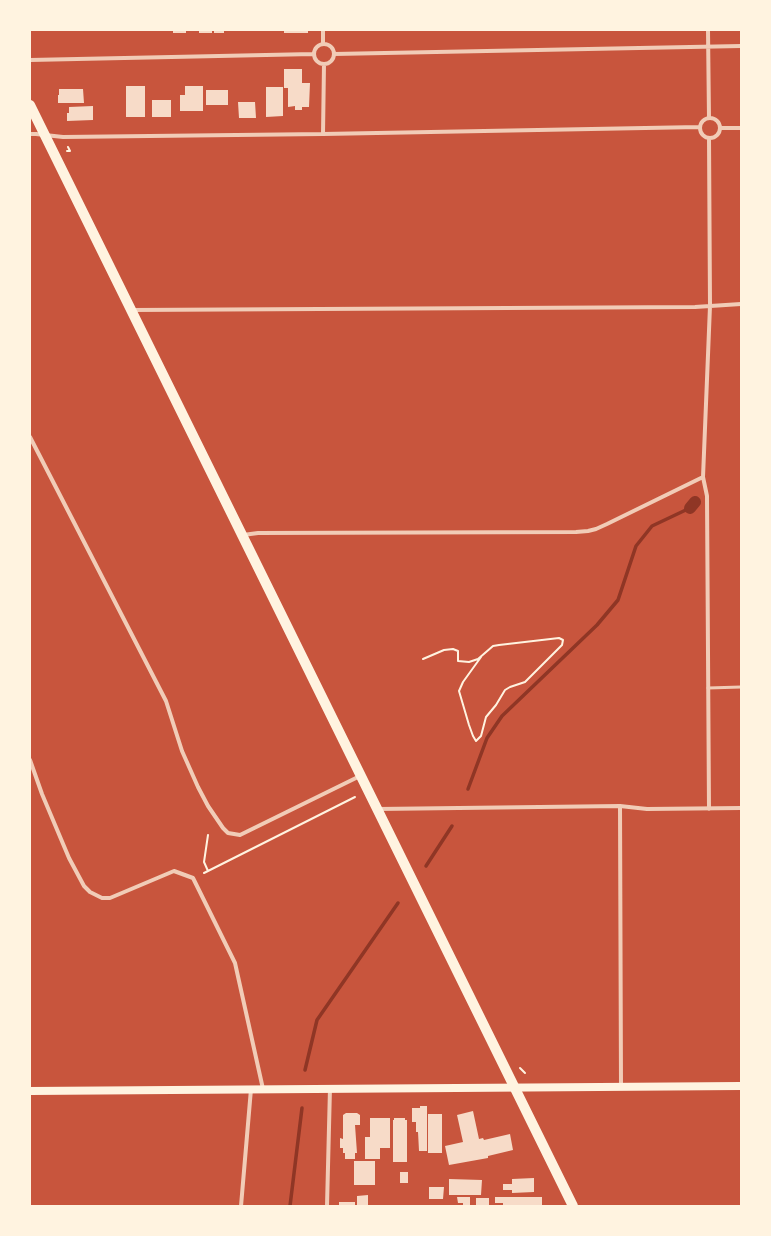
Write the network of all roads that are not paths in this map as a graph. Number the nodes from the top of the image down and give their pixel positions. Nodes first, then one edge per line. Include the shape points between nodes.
1 (323, 30) edge
2 (708, 30) edge
3 (323, 44) junction
4 (741, 46) edge
5 (708, 47) junction
6 (314, 54) junction
7 (334, 54) junction
8 (30, 60) edge
9 (324, 64) junction
10 (30, 105) edge
11 (709, 118) junction
12 (700, 127) junction
13 (720, 128) junction
14 (741, 128) edge
15 (30, 134) edge
16 (323, 134) junction
17 (45, 135) junction
18 (709, 138) junction
19 (741, 304) edge
20 (710, 306) junction
21 (131, 310) junction
22 (30, 437) edge
23 (703, 477) junction
24 (242, 535) junction
25 (741, 687) edge
26 (708, 688) junction
27 (30, 760) edge
28 (361, 775) junction
29 (620, 806) junction
30 (709, 808) junction
31 (741, 808) edge
32 (378, 809) junction
33 (741, 1086) edge
34 (621, 1087) junction
35 (330, 1088) junction
36 (515, 1088) junction
37 (251, 1089) junction
38 (263, 1089) junction
39 (30, 1091) edge
40 (241, 1206) edge
41 (327, 1206) edge
42 (574, 1206) edge

1 - 3 street
2 - 5 street
3 - 6 street via 318,46
3 - 7 street via 332,48
4 - 5 street
5 - 7 street
5 - 11 street
6 - 8 street
6 - 9 street via 318,62
7 - 9 street via 330,62
9 - 16 street
10 - 17 main road
11 - 12 street via 703,120
11 - 13 street via 717,121
12 - 16 street
12 - 18 street via 702,135
13 - 14 street
13 - 18 street via 715,137
15 - 17 street
16 - 17 street via 63,137
17 - 21 main road
18 - 20 street
19 - 20 street
20 - 21 street
20 - 23 street
21 - 24 main road
22 - 28 street via 166,701 182,751 208,806 223,828 228,833 240,835
23 - 24 street via 588,531
23 - 26 street via 708,496
24 - 28 main road
25 - 26 lane
26 - 30 street
27 - 38 street via 69,858 84,886 96,896 110,898 174,871 193,878 235,964
28 - 32 main road
29 - 30 street via 647,809
29 - 32 street
29 - 34 street
30 - 31 street
32 - 36 main road
33 - 34 main road
34 - 36 main road
35 - 36 main road
35 - 38 main road
35 - 41 street
36 - 42 main road
37 - 38 main road
37 - 39 main road
37 - 40 street

